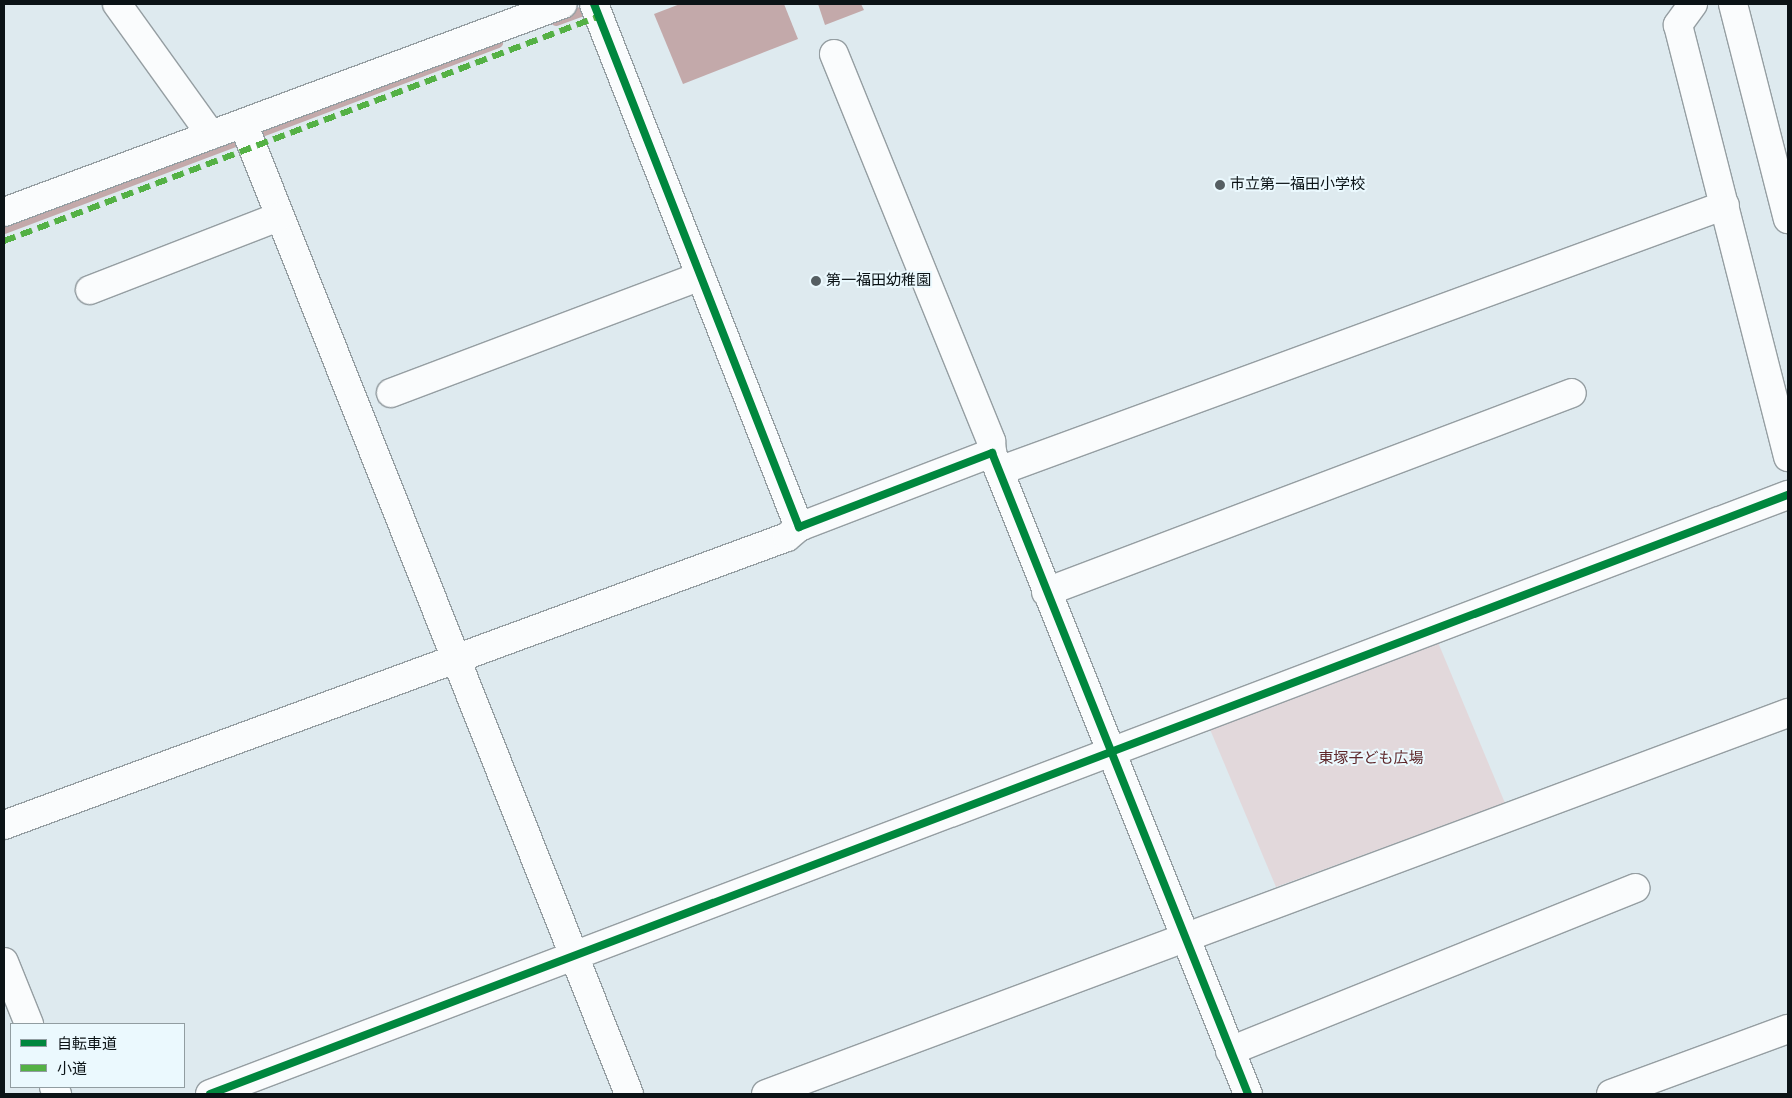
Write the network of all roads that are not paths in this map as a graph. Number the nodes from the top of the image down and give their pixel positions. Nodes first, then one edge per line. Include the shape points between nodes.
1 (117, 4) edge
2 (563, 4) edge
3 (1694, 4) edge
4 (1733, 4) edge
5 (597, 9) edge
6 (834, 54) dead end
7 (247, 132) junction
8 (211, 135) junction
9 (1725, 205) junction
10 (4, 212) edge
11 (278, 217) junction
12 (1788, 219) edge
13 (700, 276) junction
14 (90, 290) dead end
15 (391, 393) dead end
16 (1572, 393) dead end
17 (1788, 457) edge
18 (995, 462) junction
19 (1788, 496) edge
20 (799, 527) junction
21 (1046, 592) junction
22 (458, 660) junction
23 (1788, 714) edge
24 (1109, 752) junction
25 (4, 825) edge
26 (1636, 888) dead end
27 (1184, 938) junction
28 (575, 955) junction
29 (4, 962) edge
30 (29, 1023) edge
31 (1788, 1028) edge
32 (1230, 1051) junction
33 (210, 1094) edge
34 (629, 1094) edge
35 (766, 1094) edge
36 (1248, 1094) edge
37 (1611, 1094) edge

1 - 8 street
2 - 7 street
3 - 9 street via 1678,26
4 - 12 street
5 - 13 street
6 - 18 street via 991,441
7 - 8 street
7 - 11 street
8 - 10 street
9 - 17 street
9 - 18 street
11 - 14 street
11 - 22 street
13 - 15 street
13 - 20 street
16 - 21 street
18 - 20 street
18 - 21 street
19 - 24 street
20 - 22 street via 787,537
21 - 24 street
22 - 25 street
22 - 28 street
23 - 27 street
24 - 27 street
24 - 28 street
26 - 32 street
27 - 32 street
27 - 35 street
28 - 33 street
28 - 34 street
29 - 30 street
31 - 37 street
32 - 36 street

